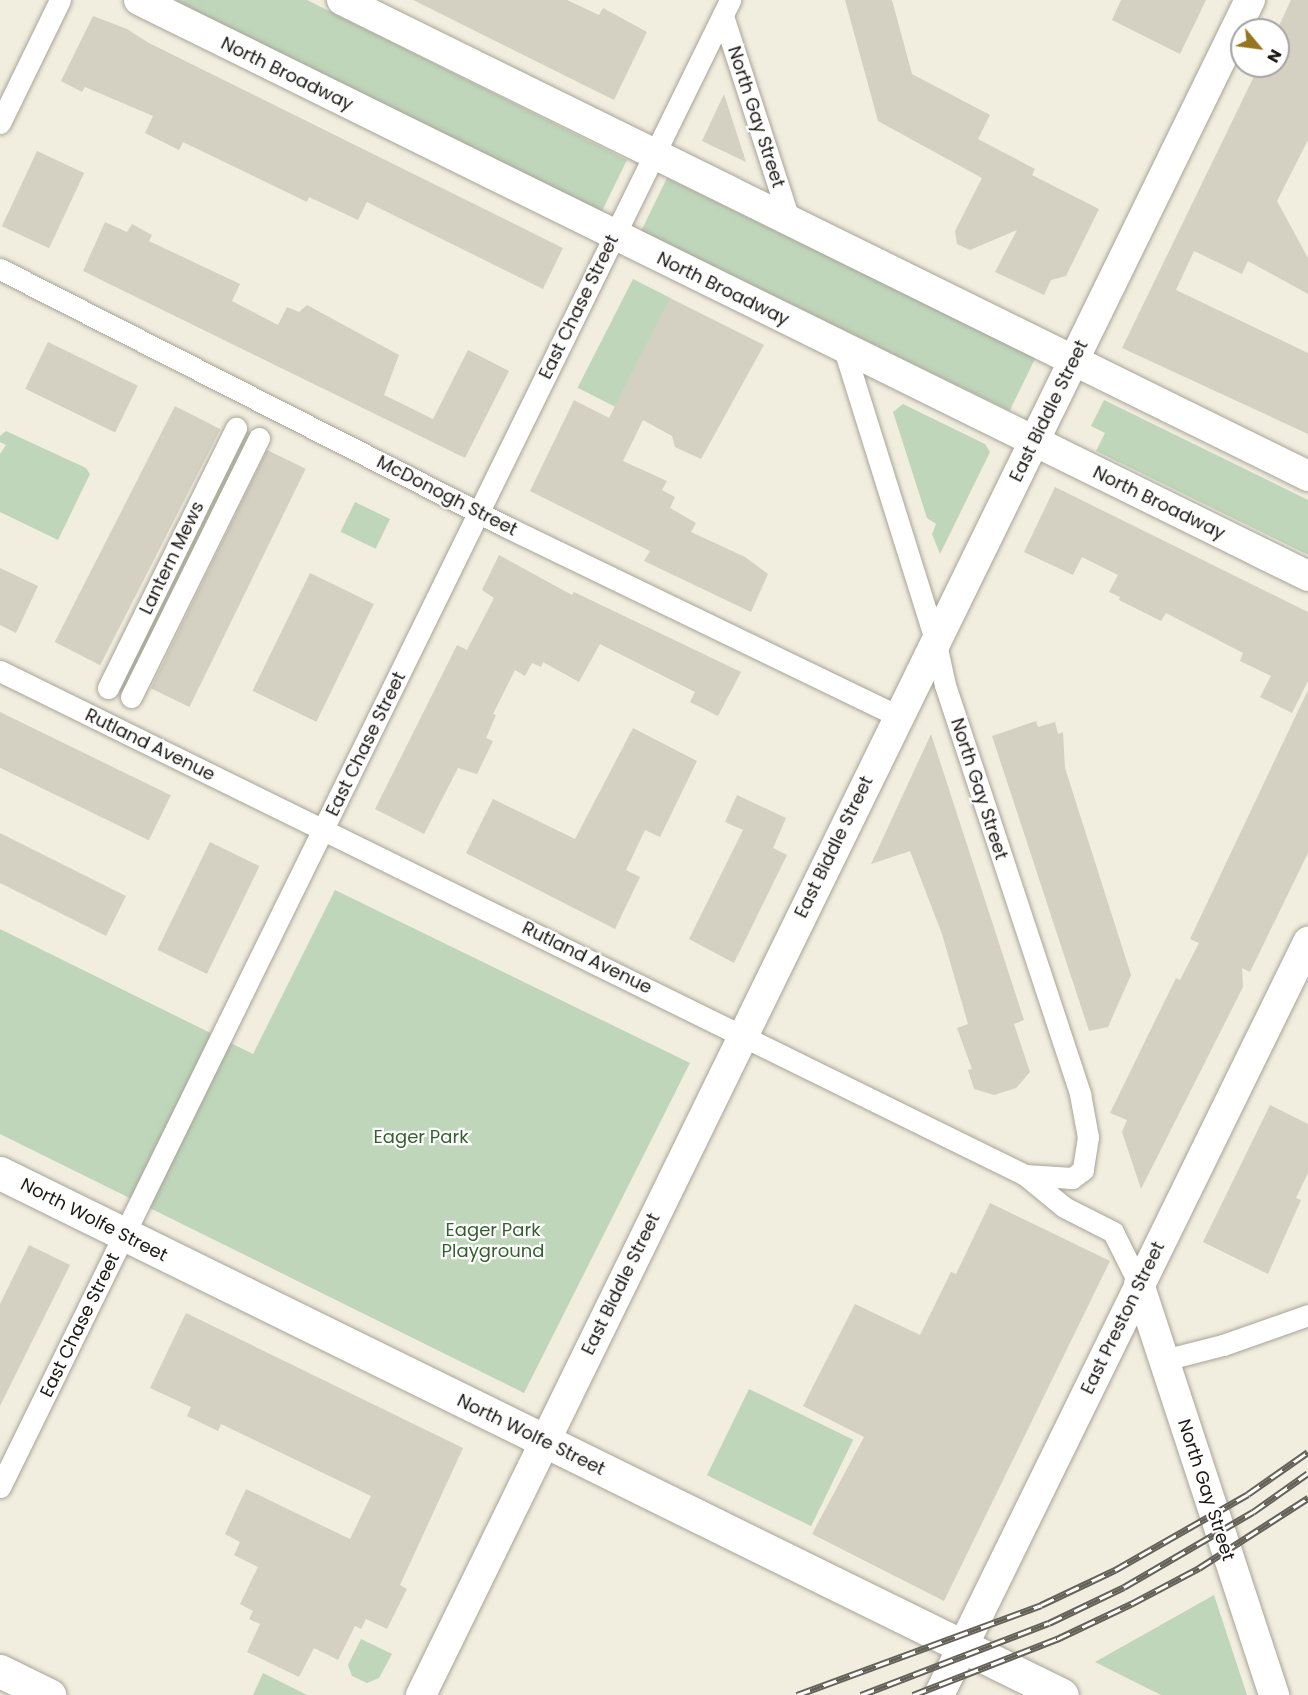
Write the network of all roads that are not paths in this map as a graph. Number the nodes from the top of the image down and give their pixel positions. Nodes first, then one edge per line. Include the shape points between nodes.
1 (60, 0) edge
2 (139, 0) edge
3 (342, 0) edge
4 (1250, 0) edge
5 (727, 8) edge
6 (0, 123) edge
7 (653, 152) junction
8 (789, 219) junction
9 (613, 235) junction
10 (0, 270) edge
11 (844, 349) junction
12 (1074, 360) junction
13 (236, 428) dead end
14 (259, 438) dead end
15 (1034, 442) junction
16 (1308, 477) edge
17 (480, 513) junction
18 (1308, 576) edge
19 (935, 639) junction
20 (0, 672) edge
21 (108, 688) dead end
22 (131, 697) dead end
23 (898, 716) junction
24 (324, 829) junction
25 (1308, 942) edge
26 (743, 1034) junction
27 (0, 1173) edge
28 (1024, 1175) junction
29 (124, 1236) junction
30 (1139, 1284) junction
31 (1308, 1315) edge
32 (1164, 1360) junction
33 (544, 1442) junction
34 (0, 1488) edge
35 (964, 1646) junction
36 (0, 1671) edge
37 (49, 1695) edge
38 (421, 1695) edge
39 (939, 1695) edge
40 (1062, 1695) edge
41 (1274, 1695) edge

1 - 6 street
2 - 9 main road, North Broadway
3 - 7 main road
4 - 12 main road, East Biddle Street
5 - 7 street, East Chase Street
5 - 8 street, North Gay Street
7 - 8 main road
7 - 9 street, East Chase Street
8 - 12 main road
9 - 11 main road, North Broadway
9 - 17 street, East Chase Street
10 - 17 street, McDonogh Street
11 - 15 main road, North Broadway
11 - 19 street, North Gay Street
12 - 15 main road, East Biddle Street
12 - 16 main road
13 - 21 street, Lantern Mews
14 - 22 street, Lantern Mews
15 - 18 main road, North Broadway
15 - 19 main road, East Biddle Street
17 - 23 street, McDonogh Street
17 - 24 street, East Chase Street
19 - 23 main road, East Biddle Street
19 - 28 street, North Gay Street via 945,685 1080,1094 1088,1137 1083,1170 1072,1179
20 - 24 street, Rutland Avenue
23 - 26 main road, East Biddle Street
24 - 26 street, Rutland Avenue
24 - 29 street, East Chase Street
25 - 30 main road, East Preston Street
26 - 28 street, Rutland Avenue
26 - 33 main road, East Biddle Street
27 - 29 main road, North Wolfe Street
28 - 30 street, Rutland Avenue via 1064,1206 1113,1232
29 - 33 main road, North Wolfe Street
29 - 34 street, East Chase Street
30 - 32 main road, North Gay Street
30 - 35 main road, East Preston Street
31 - 32 street via 1223,1345
32 - 41 main road, North Gay Street
33 - 35 main road, North Wolfe Street
33 - 38 main road, East Biddle Street
35 - 39 main road, East Preston Street
35 - 40 main road, North Wolfe Street
36 - 37 main road

